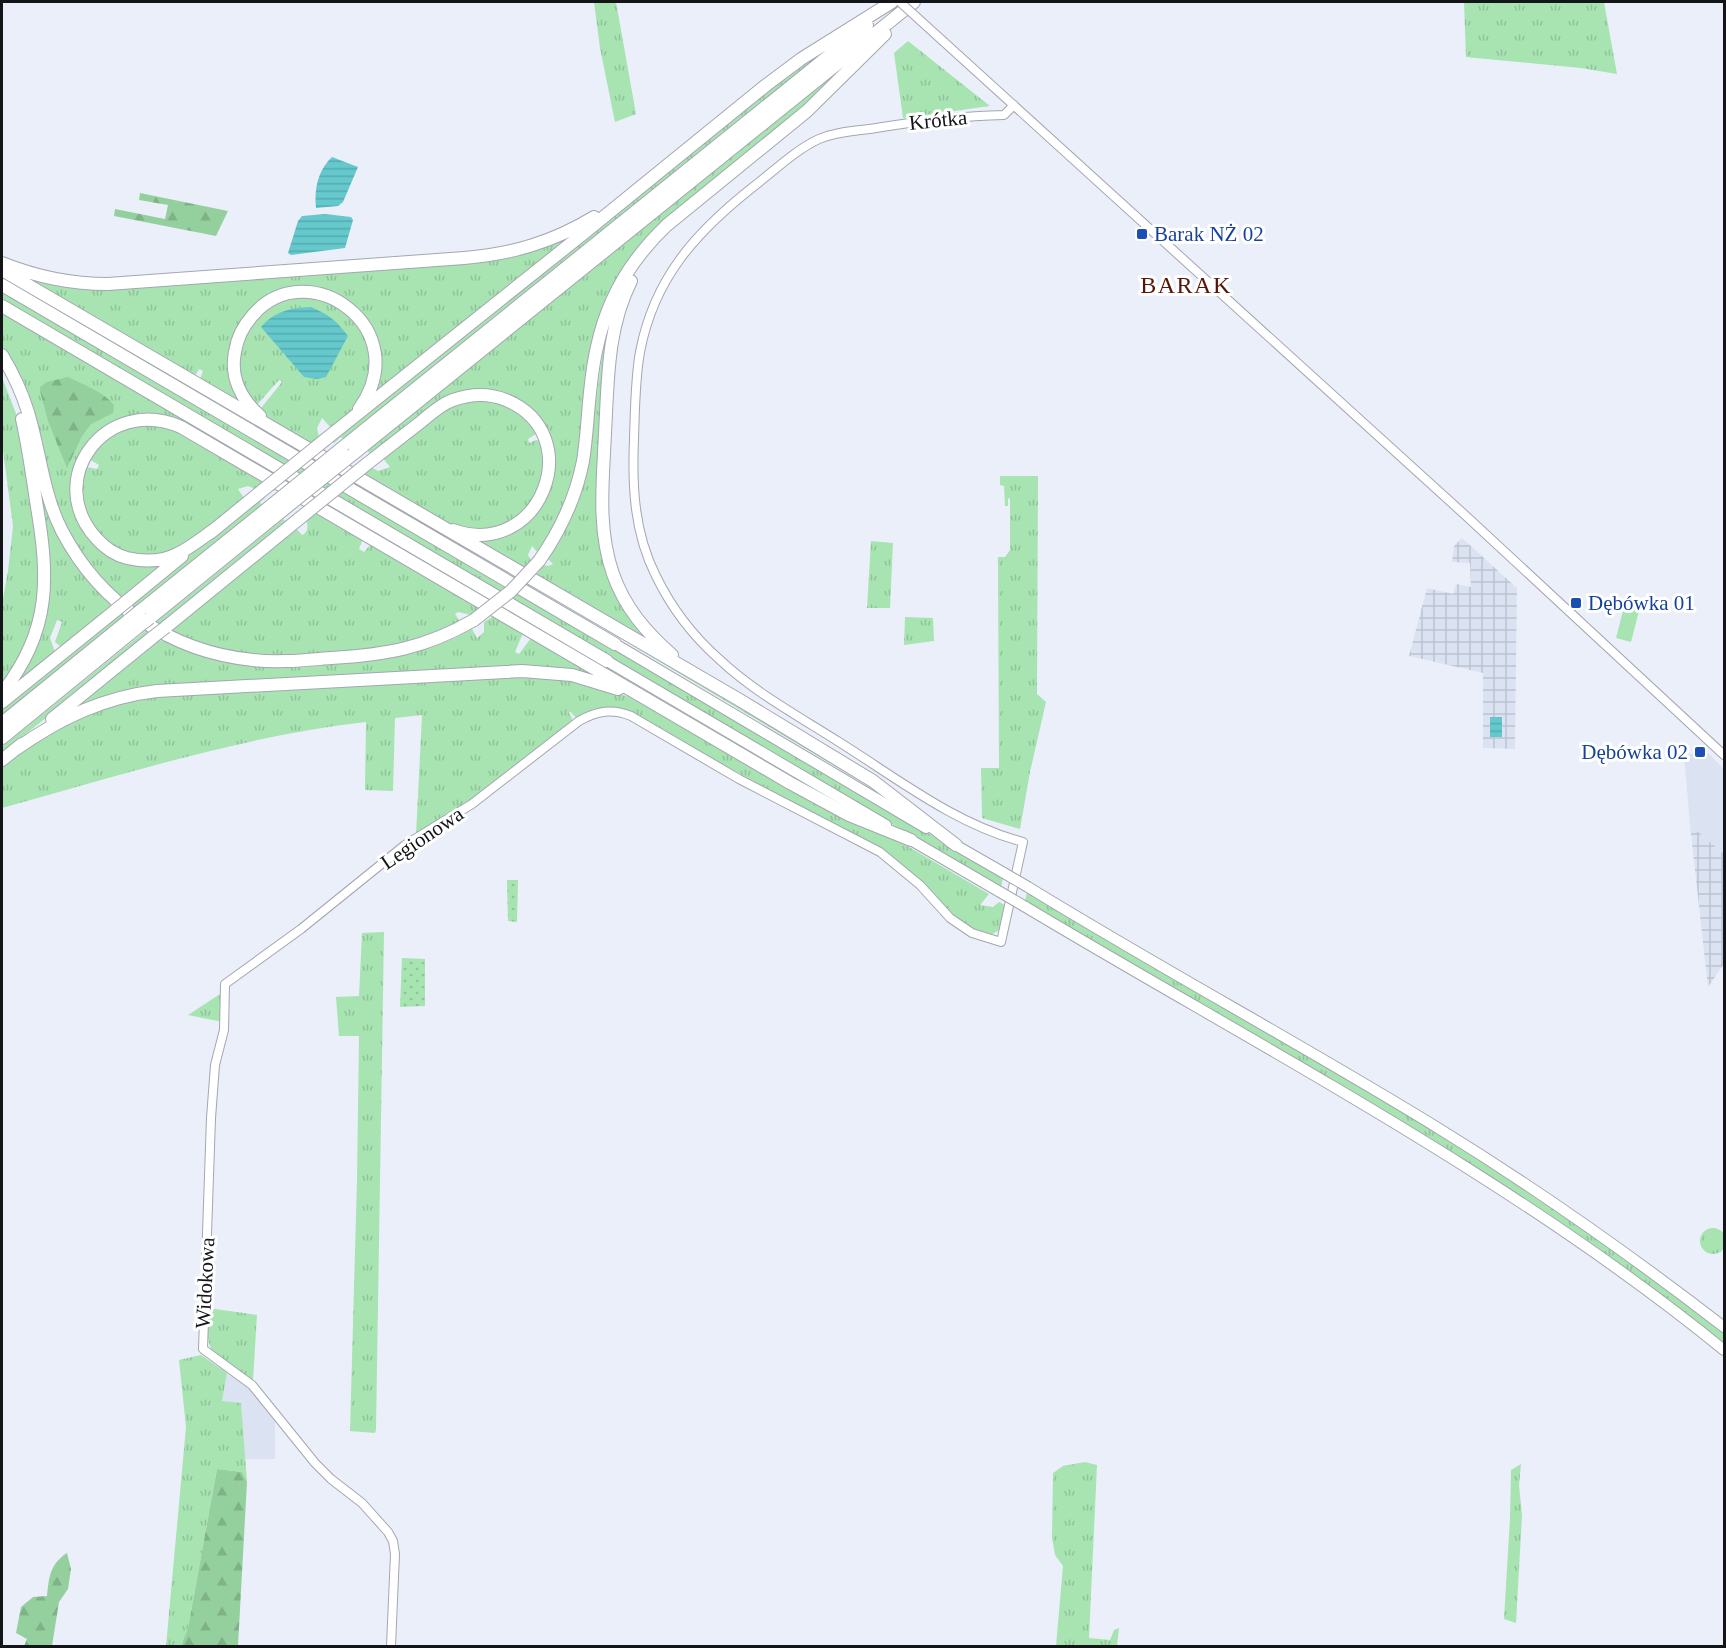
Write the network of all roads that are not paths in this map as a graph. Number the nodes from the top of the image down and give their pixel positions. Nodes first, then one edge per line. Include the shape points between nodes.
1 (896, 2) edge
2 (916, 2) edge
3 (1014, 105) junction
4 (628, 196) junction
5 (692, 203) junction
6 (2, 263) edge
7 (2, 270) edge
8 (2, 285) edge
9 (2, 306) edge
10 (2, 355) edge
11 (2, 365) edge
12 (346, 423) junction
13 (284, 436) junction
14 (348, 451) junction
15 (424, 518) junction
16 (215, 529) junction
17 (133, 624) junction
18 (615, 644) joint
19 (607, 661) joint
20 (699, 676) junction
21 (2, 693) edge
22 (2, 702) edge
23 (655, 705) junction
24 (625, 714) joint
25 (2, 723) edge
26 (2, 738) edge
27 (16, 749) junction
28 (1725, 755) edge
29 (2, 760) edge
30 (911, 840) junction
31 (956, 845) junction
32 (225, 984) joint
33 (1725, 1327) edge
34 (1725, 1350) edge
35 (391, 1647) edge

1 - 3 street, bridge
1 - 4 highway via 781,73
1 - 14 highway
2 - 5 highway via 807,111
2 - 14 highway
3 - 24 street, Krótka via 1004,115 940,118 832,135 800,150 717,217 674,266 656,299 637,376 633,467 642,542 659,583 684,621 719,660 755,688 934,803 980,828 1023,842 1001,942 972,933 950,918 920,885 880,852
3 - 28 street
4 - 6 highway via 558,237 493,256 108,284 49,279
4 - 12 highway
5 - 10 highway, bridge via 642,252 610,306 595,356 578,481 559,530 539,561 511,591 474,620 441,638 403,650 258,661 190,646 138,618 94,579 73,550 51,504 22,395
5 - 20 highway via 636,272 615,324 609,358 602,515 614,575 634,614 650,635
7 - 13 highway
8 - 18 highway
9 - 19 highway
11 - 21 highway via 22,419 45,572 34,637
12 - 13 highway via 365,399 374,376 375,353 368,332 343,304 321,294 293,294 264,305 245,324 233,363 243,397
12 - 16 highway, bridge
13 - 15 highway
14 - 17 highway, bridge
15 - 20 highway
15 - 27 highway, bridge via 480,535 512,528 526,517 541,496 549,470 547,444 532,418 510,402 495,397 474,395 454,399 439,408
16 - 22 highway, bridge
16 - 23 highway via 165,559 142,561 106,548 91,533 80,510 78,477 86,454 103,434 130,420 154,418 182,426
17 - 25 highway
17 - 26 highway
18 - 31 main road
19 - 30 main road
20 - 31 highway via 873,781
23 - 27 highway via 590,679 533,671 158,691 87,708
23 - 30 highway via 831,806
24 - 32 street, Legionowa via 601,712 579,721 472,804 405,845
27 - 29 highway
30 - 34 main road, bridge via 1470,1169 1582,1244
31 - 33 main road, bridge via 1510,1173 1619,1247
32 - 35 street, Widokowa via 224,1030 215,1065 211,1118 203,1348 252,1385 315,1463 362,1503 388,1532 396,1554

